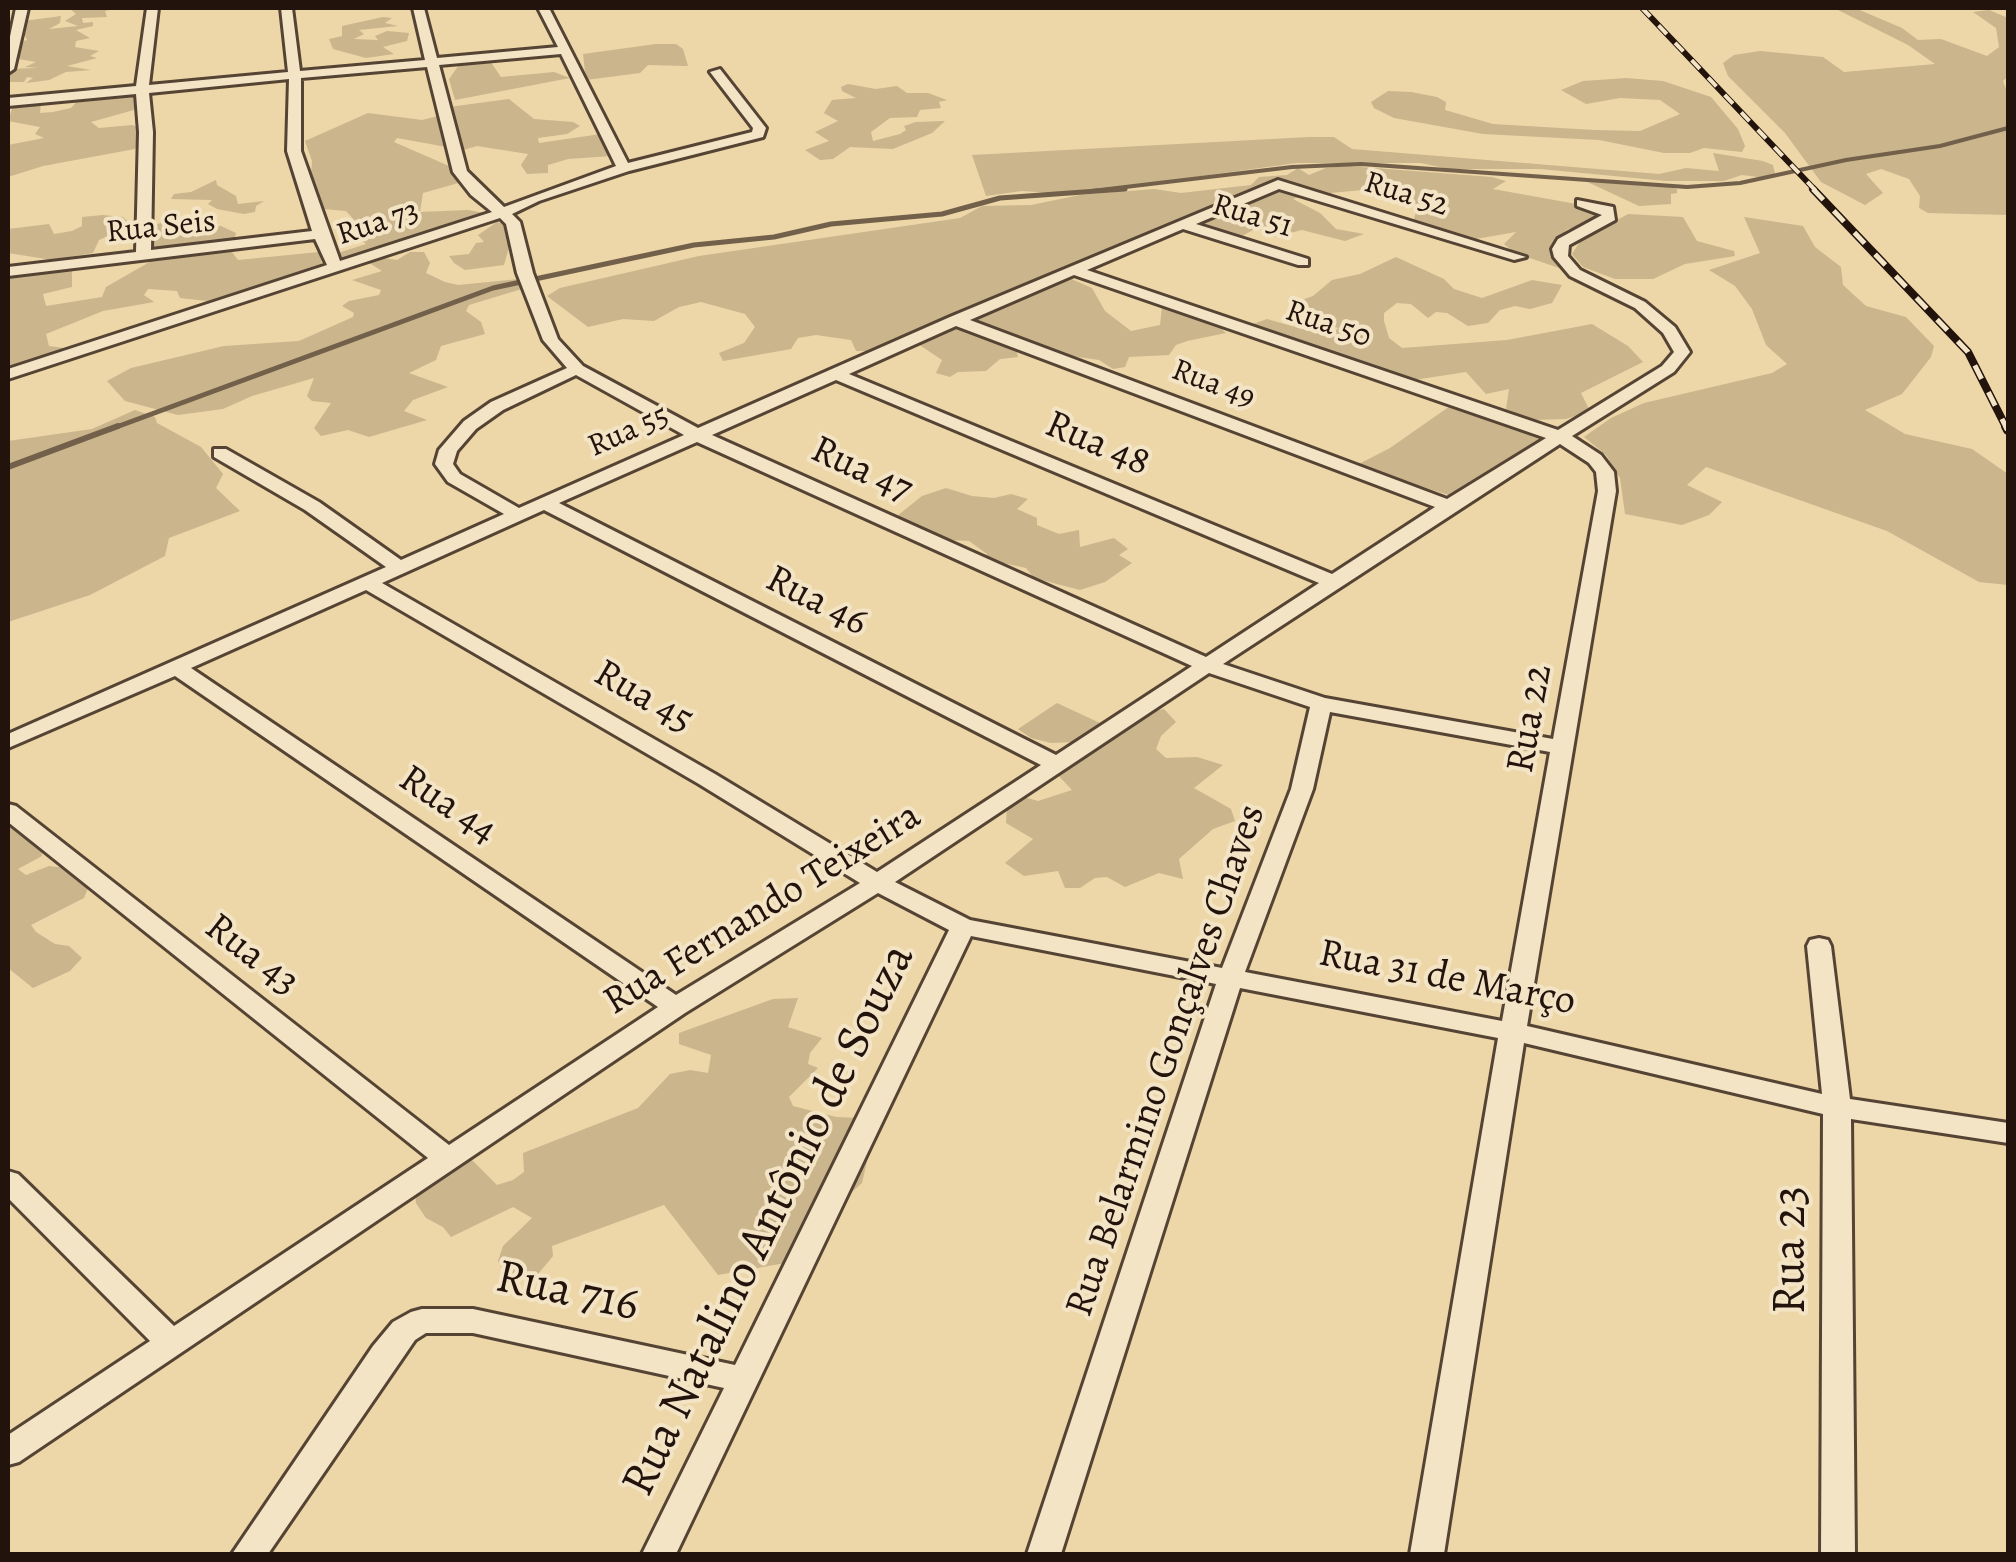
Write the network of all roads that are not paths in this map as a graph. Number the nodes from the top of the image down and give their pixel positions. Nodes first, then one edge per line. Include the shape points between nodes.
1 (22, 8) edge
2 (152, 8) edge
3 (286, 8) edge
4 (418, 8) edge
5 (544, 8) edge
6 (566, 50) junction
7 (433, 63) junction
8 (8, 69) edge
9 (716, 72) dead end
10 (294, 76) junction
11 (142, 89) junction
12 (8, 102) edge
13 (624, 168) junction
14 (1278, 184) joint
15 (1582, 202) dead end
16 (504, 212) junction
17 (1184, 225) junction
18 (320, 234) junction
19 (143, 258) junction
20 (1519, 258) dead end
21 (1303, 262) dead end
22 (335, 267) junction
23 (1073, 270) junction
24 (8, 272) edge
25 (956, 320) junction
26 (577, 370) junction
27 (8, 374) edge
28 (834, 374) junction
29 (697, 435) junction
30 (1562, 438) junction
31 (220, 453) dead end
32 (544, 503) junction
33 (1449, 506) junction
34 (517, 514) junction
35 (400, 568) junction
36 (1333, 582) junction
37 (368, 583) junction
38 (1208, 666) junction
39 (176, 668) junction
40 (1321, 704) junction
41 (8, 742) edge
42 (1564, 748) junction
43 (1058, 764) junction
44 (8, 811) edge
45 (878, 883) junction
46 (962, 927) junction
47 (1819, 946) dead end
48 (1231, 977) junction
49 (676, 1008) junction
50 (1513, 1032) junction
51 (1837, 1106) junction
52 (2008, 1132) edge
53 (448, 1160) junction
54 (8, 1181) edge
55 (172, 1343) junction
56 (742, 1379) junction
57 (8, 1452) edge
58 (249, 1554) edge
59 (659, 1554) edge
60 (1044, 1554) edge
61 (1427, 1554) edge
62 (1838, 1554) edge

1 - 8 street
2 - 11 street
3 - 10 street
4 - 7 street
5 - 6 street
6 - 7 street
6 - 13 street
7 - 10 street
7 - 16 street via 460,172
9 - 13 street, Rua 73 via 760,128 758,134
10 - 11 street
10 - 18 street via 294,151
11 - 12 street
11 - 19 street
13 - 16 street, Rua 73
14 - 17 street, Rua 55
14 - 20 street, Rua 52
15 - 30 street, Rua Fernando Teixeira via 1608,210 1610,217 1563,242 1561,257 1585,280 1653,314 1682,352 1668,369
16 - 22 street, Rua 73
16 - 26 street, Rua 47 via 518,232 551,340
17 - 21 street, Rua 51
17 - 23 street, Rua 55
18 - 19 street, Rua Seis
18 - 22 street
19 - 24 street, Rua Seis
22 - 27 street, Rua 73
23 - 25 street, Rua 55
23 - 30 street, Rua 50
25 - 28 street, Rua 55
25 - 33 street, Rua 49
26 - 29 street, Rua 47
26 - 34 street via 497,406 448,450 444,464 454,478
28 - 29 street, Rua 55
28 - 36 street, Rua 48
29 - 32 street, Rua 55
29 - 38 street, Rua 47
30 - 33 street, Rua Fernando Teixeira
30 - 42 street, Rua 22 via 1596,459 1607,491
31 - 35 street
32 - 34 street, Rua 55
32 - 43 street, Rua 46
33 - 36 street, Rua Fernando Teixeira
34 - 35 street, Rua 55
35 - 37 street, Rua 55
36 - 38 street, Rua Fernando Teixeira
37 - 39 street, Rua 55
37 - 45 street, Rua 45
38 - 40 street
38 - 43 street, Rua Fernando Teixeira
39 - 41 street, Rua 55
39 - 49 street, Rua 44
40 - 42 street
40 - 48 street, Rua Belarmino Gonçalves Chaves via 1302,789
42 - 50 street, Rua 22
43 - 45 street, Rua Fernando Teixeira
44 - 53 street, Rua 43
45 - 46 street, Rua 31 de Março
45 - 49 street, Rua Fernando Teixeira
46 - 48 street, Rua 31 de Março
46 - 56 street, Rua Natalino Antônio de Souza
47 - 51 street, Rua 23
48 - 50 street, Rua 31 de Março
48 - 60 street, Rua Belarmino Gonçalves Chaves
49 - 53 street, Rua Fernando Teixeira
50 - 51 street, Rua 31 de Março
50 - 61 street, Rua 22
51 - 52 street, Rua 31 de Março
51 - 62 street, Rua 23
53 - 55 street, Rua Fernando Teixeira
54 - 55 street
55 - 57 street, Rua Fernando Teixeira
56 - 58 street, Rua 716 via 473,1321 422,1321 384,1356
56 - 59 street, Rua Natalino Antônio de Souza

